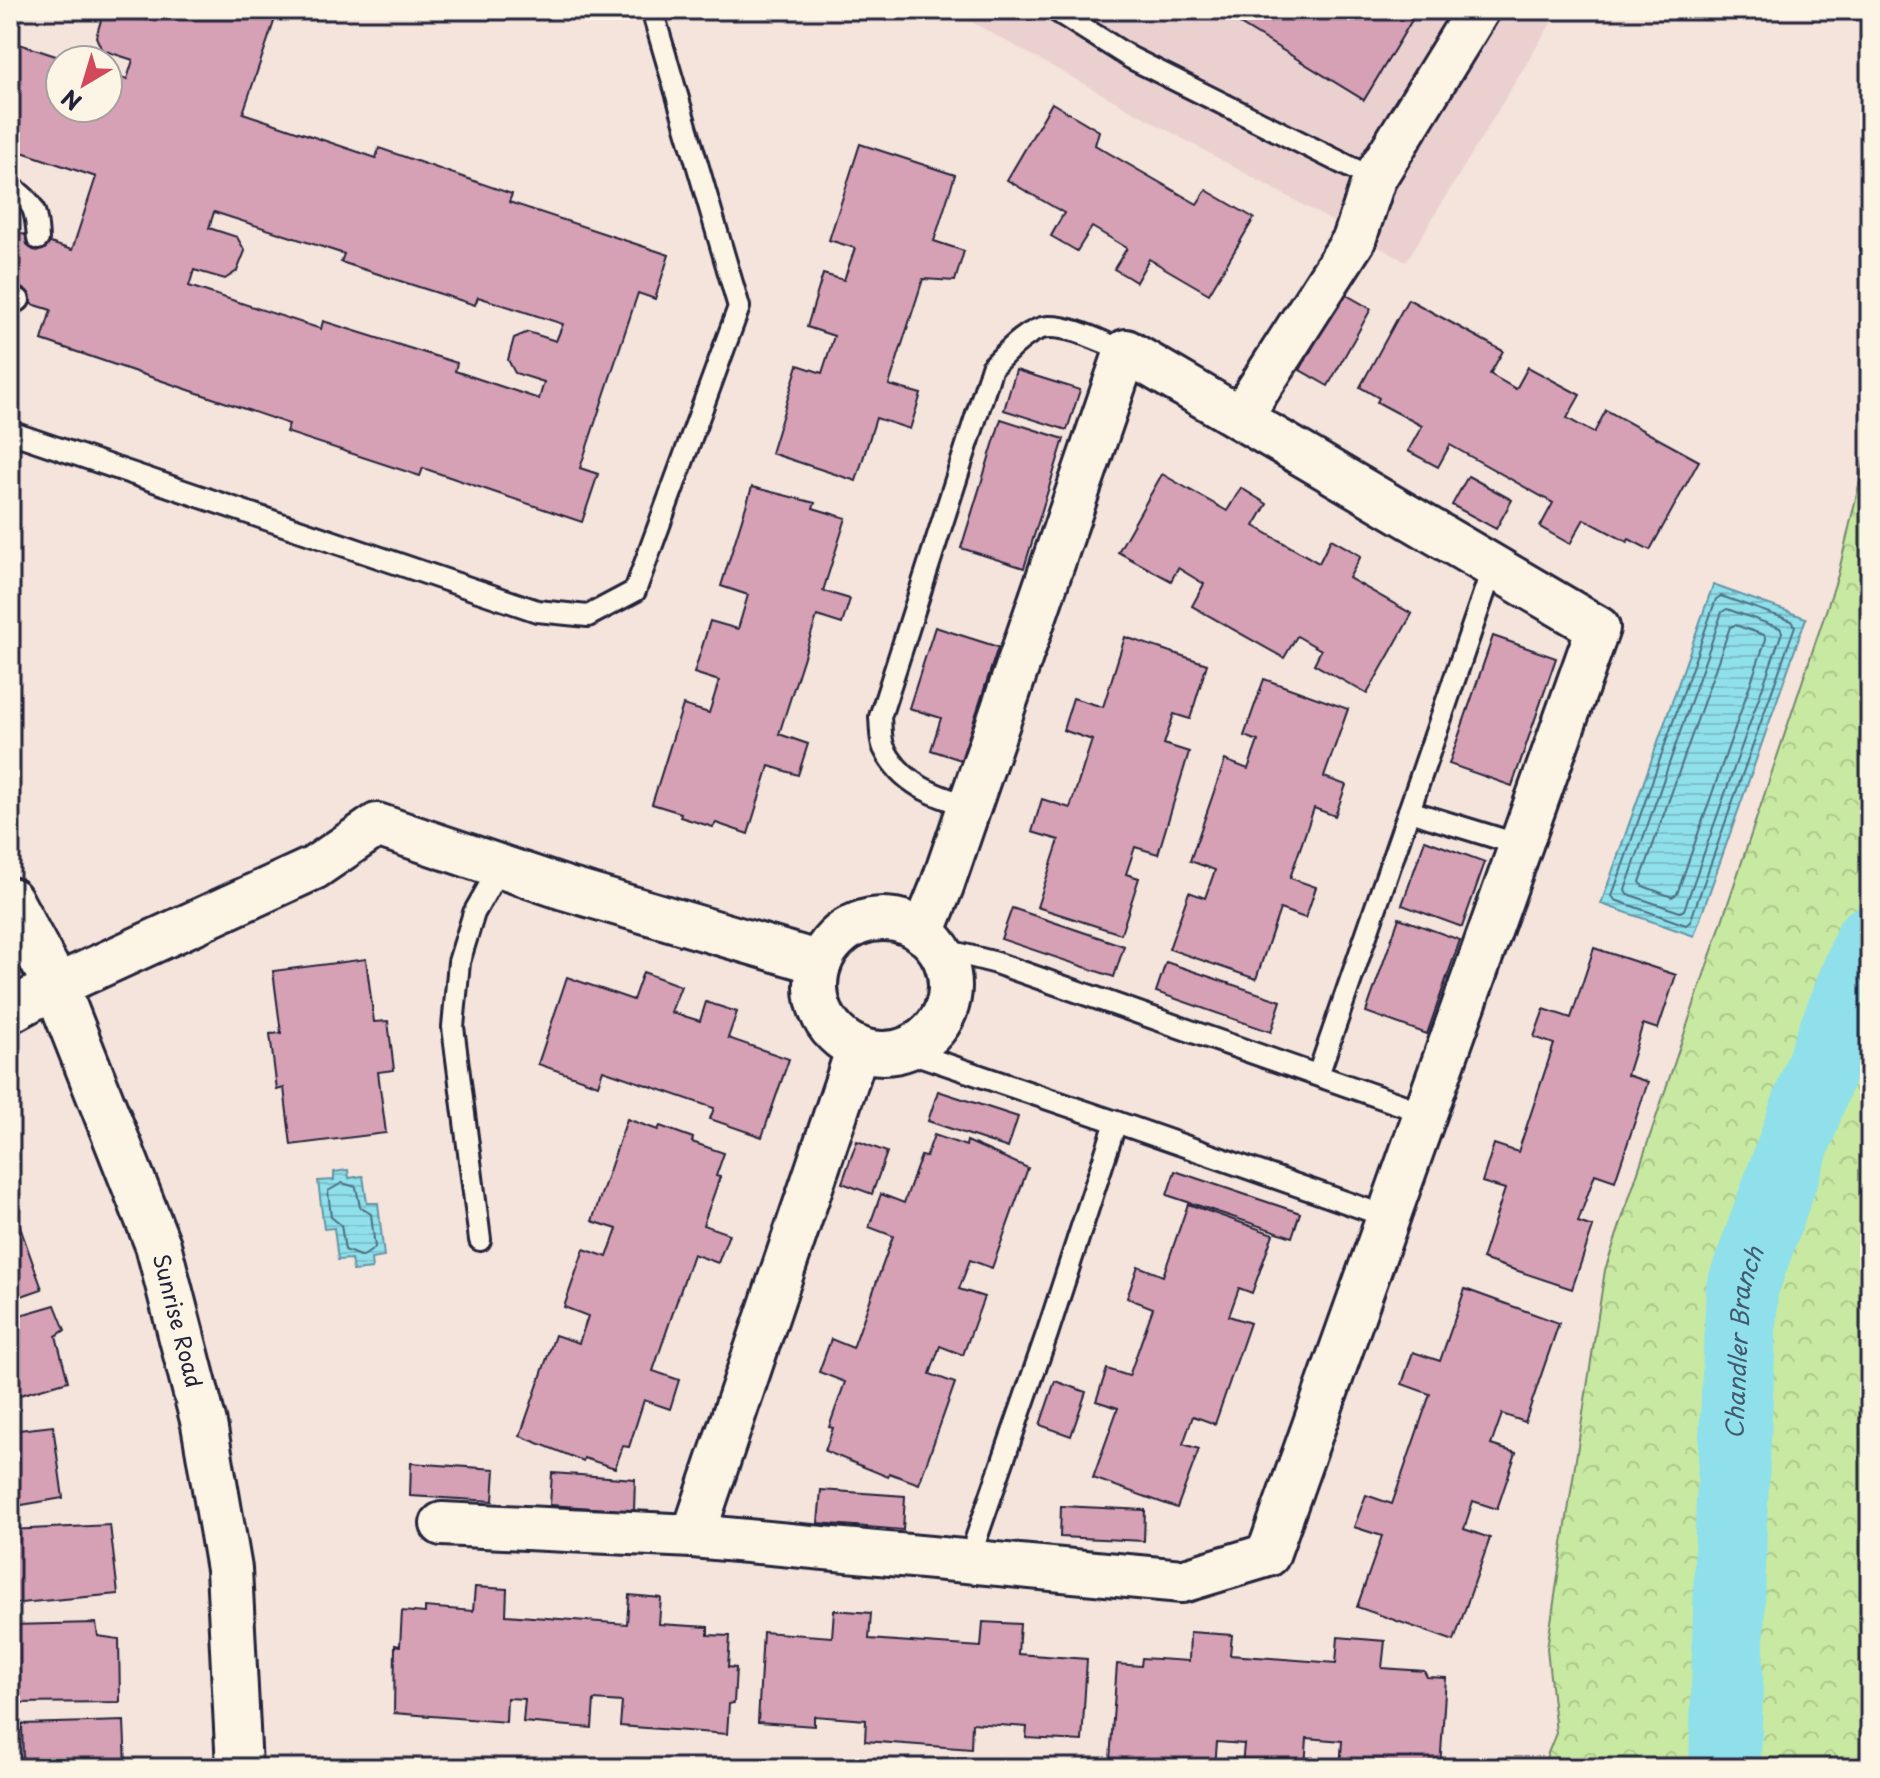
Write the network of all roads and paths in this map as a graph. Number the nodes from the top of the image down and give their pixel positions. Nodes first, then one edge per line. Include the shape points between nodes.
1 (652, 10) edge
2 (1055, 10) edge
3 (1478, 10) edge
4 (1374, 179) junction
5 (10, 186) edge
6 (38, 239) dead end
7 (1126, 351) junction
8 (1240, 418) junction
9 (10, 432) edge
10 (1493, 567) junction
11 (970, 806) junction
12 (1409, 811) junction
13 (1520, 845) junction
14 (500, 867) junction
15 (10, 900) edge
16 (930, 940) junction
17 (820, 963) junction
18 (56, 986) junction
19 (10, 1011) edge
20 (858, 1048) junction
21 (904, 1050) junction
22 (1318, 1075) junction
23 (1425, 1113) junction
24 (1116, 1122) junction
25 (1388, 1217) junction
26 (480, 1240) dead end
27 (442, 1524) dead end
28 (693, 1536) junction
29 (968, 1562) junction
30 (239, 1768) edge

1 - 9 lane via 739,307 635,591 588,616 537,611
2 - 4 lane via 1131,58
3 - 4 street
4 - 8 street via 1354,240
5 - 6 lane via 35,208
7 - 8 street
7 - 11 street
7 - 11 lane via 1046,327 1017,342 992,367 880,717 883,746 901,772 932,795
8 - 10 street
10 - 12 lane
10 - 13 street via 1598,628
11 - 16 street
12 - 13 lane
12 - 22 lane
13 - 23 street
14 - 17 street
14 - 18 street via 377,825 314,868
14 - 26 lane via 474,913 459,962 453,1027
15 - 18 main road, Sunrise Road
16 - 17 street via 898,921 864,921 835,939
16 - 21 street via 949,972 950,992 936,1028
16 - 22 lane
17 - 20 street via 816,985 825,1018 834,1032
18 - 19 street
18 - 30 main road, Sunrise Road via 158,1245 204,1424 229,1569
20 - 21 street
20 - 28 street
21 - 24 lane
22 - 23 lane
23 - 25 street
24 - 25 lane
24 - 29 lane
25 - 29 street via 1268,1555 1182,1581
27 - 28 street
28 - 29 street

